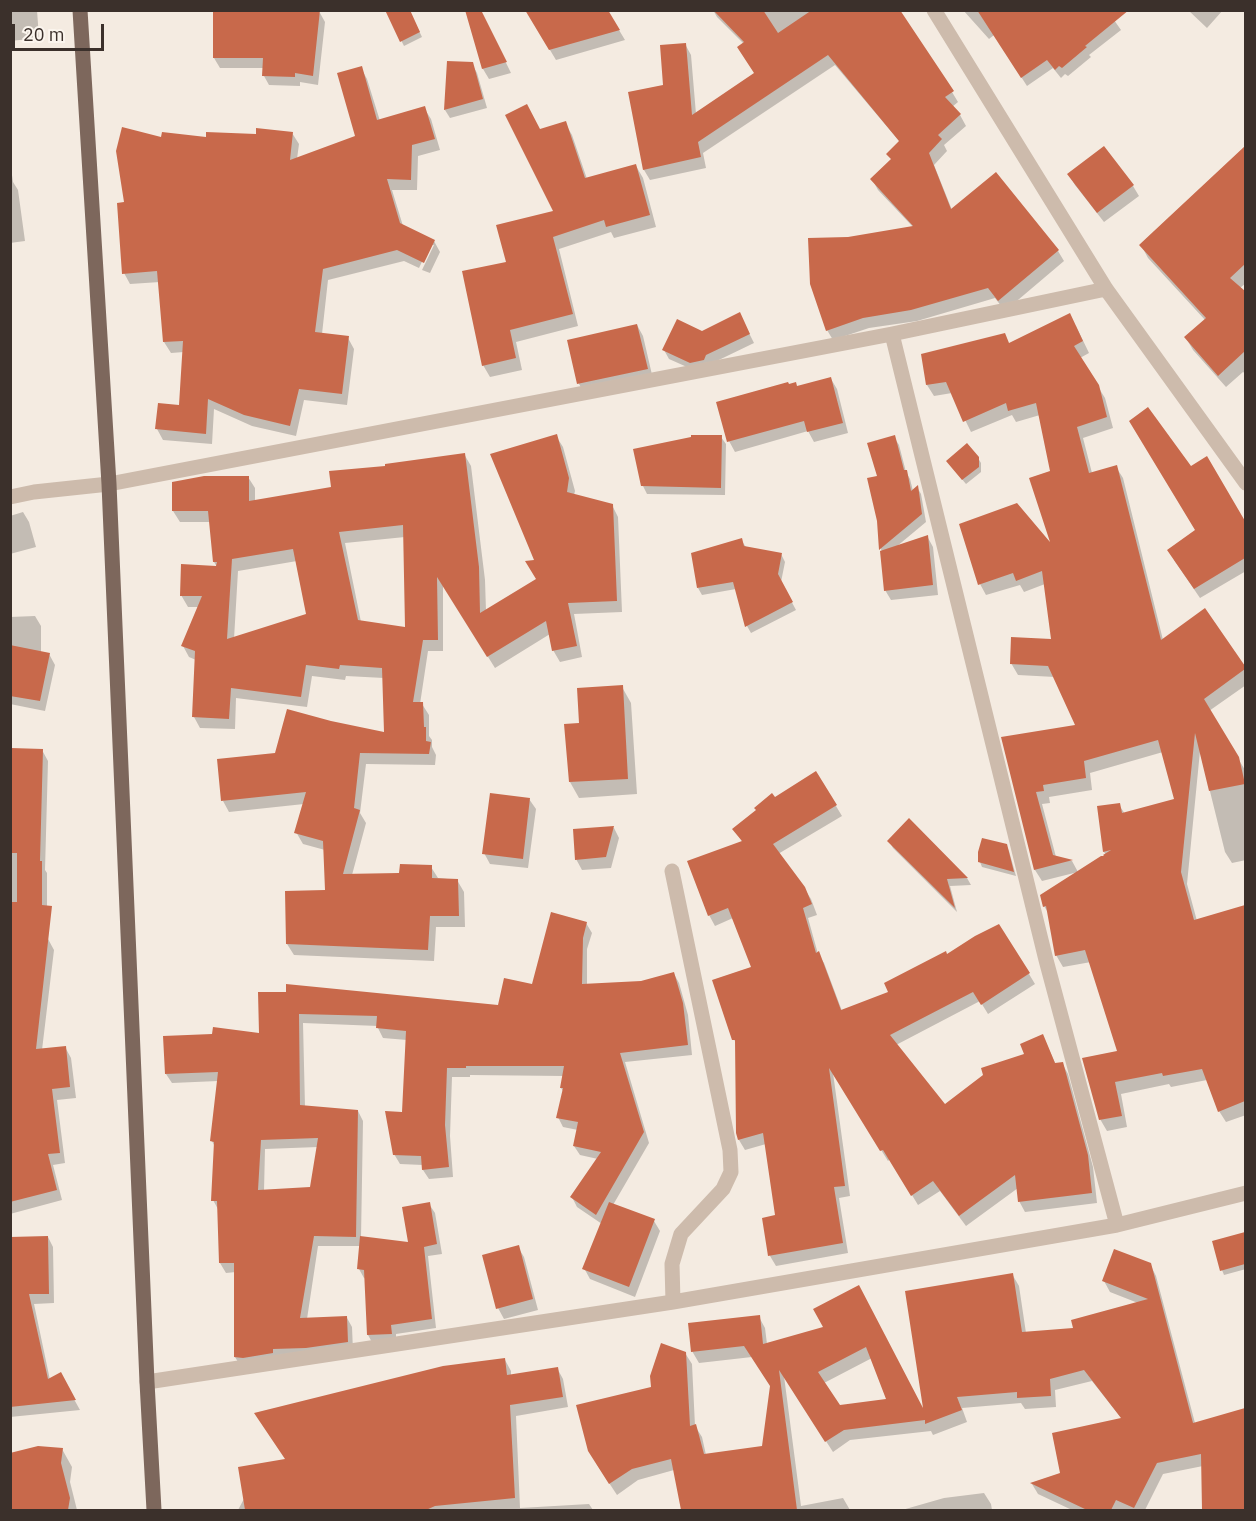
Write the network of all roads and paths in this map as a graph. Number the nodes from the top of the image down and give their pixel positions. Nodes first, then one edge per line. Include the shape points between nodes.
1 (80, 10) edge
2 (934, 10) edge
3 (1106, 289) junction
4 (892, 334) junction
5 (1245, 483) edge
6 (109, 484) junction
7 (10, 497) edge
8 (672, 872) dead end
9 (1245, 1193) edge
10 (1117, 1225) junction
11 (673, 1302) junction
12 (147, 1383) junction
13 (154, 1510) edge

1 - 6 main road
2 - 3 street
3 - 4 street
3 - 5 street
4 - 6 street
4 - 10 street via 1044,949
6 - 7 street
6 - 12 main road
8 - 11 street via 730,1150 731,1173 723,1189 681,1234 672,1264
9 - 10 street
10 - 11 street
11 - 12 street
12 - 13 main road

